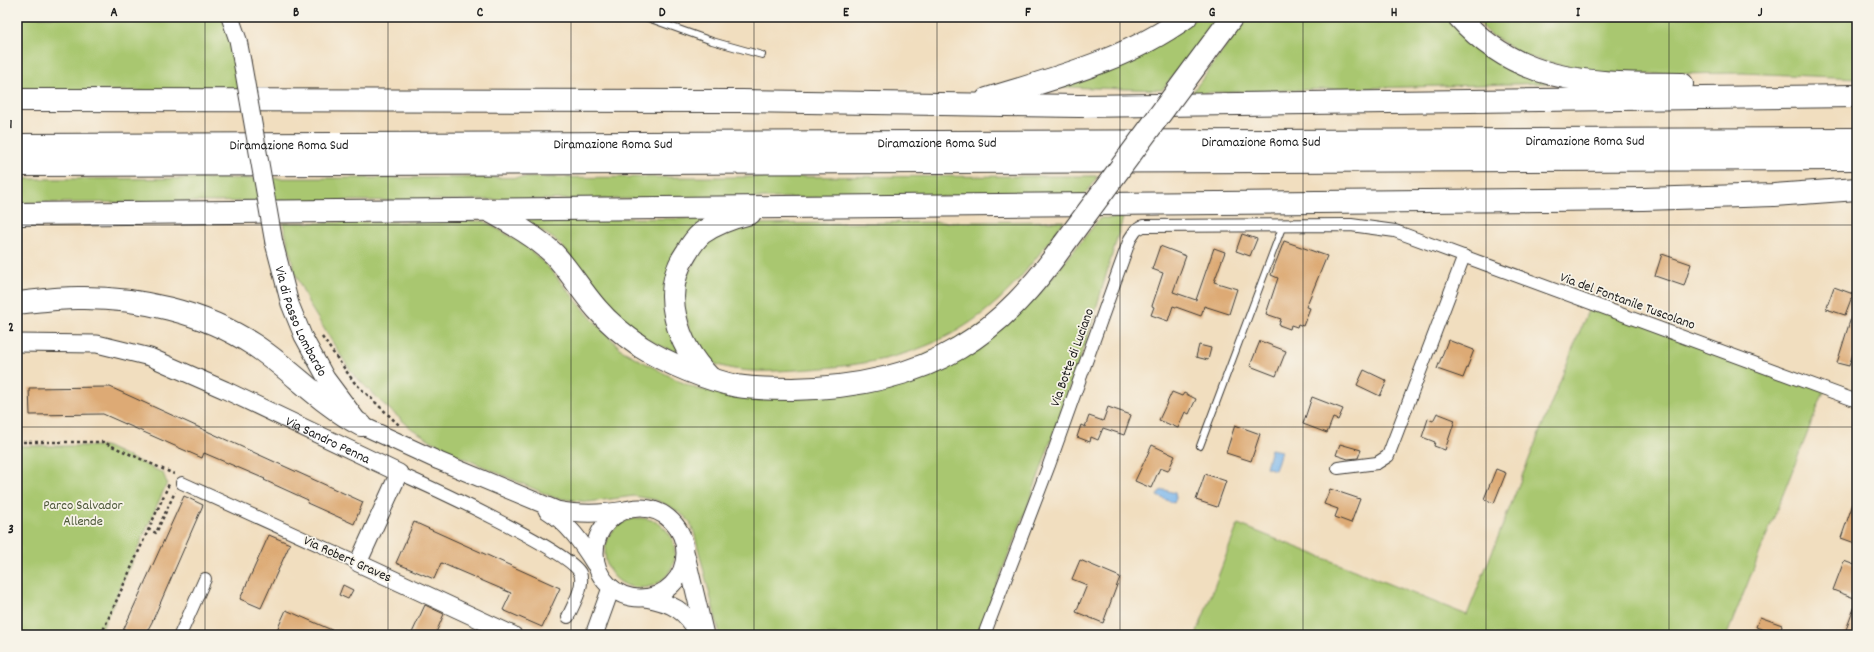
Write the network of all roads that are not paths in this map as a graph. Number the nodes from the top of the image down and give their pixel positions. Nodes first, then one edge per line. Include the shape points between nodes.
1 (230, 17) edge
2 (645, 17) edge
3 (1186, 17) edge
4 (1232, 17) edge
5 (1459, 17) edge
6 (762, 55) dead end
7 (1857, 90) edge
8 (17, 96) edge
9 (1857, 96) edge
10 (17, 100) edge
11 (102, 101) junction
12 (971, 104) junction
13 (1857, 139) edge
14 (17, 145) edge
15 (1857, 159) edge
16 (17, 165) edge
17 (1857, 189) edge
18 (791, 207) junction
19 (487, 209) junction
20 (17, 214) edge
21 (1283, 225) junction
22 (1387, 230) joint
23 (1464, 256) junction
24 (17, 303) edge
25 (17, 343) edge
26 (709, 377) junction
27 (1857, 401) edge
28 (361, 425) junction
29 (1200, 446) dead end
30 (1338, 468) dead end
31 (399, 473) junction
32 (182, 483) road end
33 (537, 503) junction
34 (630, 506) junction
35 (688, 550) junction
36 (358, 563) junction
37 (595, 564) junction
38 (205, 579) dead end
39 (611, 588) junction
40 (645, 598) junction
41 (568, 617) dead end
42 (488, 630) edge
43 (180, 635) edge
44 (513, 635) edge
45 (594, 635) edge
46 (699, 635) edge
47 (705, 635) edge
48 (984, 635) edge

1 - 28 street, Via di Passo Lombardo, bridge via 238,40 274,243 290,304 303,336 326,378
2 - 6 lane via 712,41
3 - 12 highway via 1154,38 1106,60
4 - 26 highway, bridge via 1027,292 996,321 959,348 918,367 869,381 815,388 743,387
5 - 7 highway via 1503,55 1534,70 1562,77 1614,82 1783,84
8 - 11 highway
9 - 12 highway via 1142,106
10 - 11 highway
11 - 12 highway via 742,101
13 - 14 highway, Diramazione Roma Sud
15 - 16 highway, Diramazione Roma Sud
17 - 18 highway via 1774,195 1651,198
18 - 19 highway
18 - 26 highway via 743,215 712,227 697,237 678,266 673,297 678,328 694,361
19 - 20 highway
19 - 26 highway via 522,229 546,247 598,310 621,332 658,357
21 - 22 street, Via Botte di Luciano via 1358,225
21 - 29 lane
21 - 48 street, Via Botte di Luciano via 1146,225 1132,233
22 - 23 street, Via del Fontanile Tuscolano
23 - 27 street, Via del Fontanile Tuscolano
23 - 30 street via 1388,456 1377,463
24 - 28 highway via 78,298 129,301 169,309 216,325 254,345 292,373 329,406
25 - 31 street, Via Sandro Penna via 97,344 150,357
28 - 33 street, Via di Passo Lombardo
31 - 36 street
31 - 41 street, Via Sandro Penna via 498,521 572,564 580,573 581,582
32 - 36 street, Via Robert Graves
33 - 34 street, Via di Passo Lombardo via 574,514 604,514
33 - 37 street, Via di Passo Lombardo via 555,514 567,526 586,548
34 - 35 street via 663,514 674,523
34 - 37 street via 612,517 602,528 595,542
35 - 40 street via 676,580 665,590
35 - 47 street
36 - 42 street, Via Robert Graves
37 - 39 street via 601,577
38 - 43 street
39 - 40 street via 623,595
39 - 45 street
40 - 46 street via 676,607
42 - 44 street, Via Robert Graves

